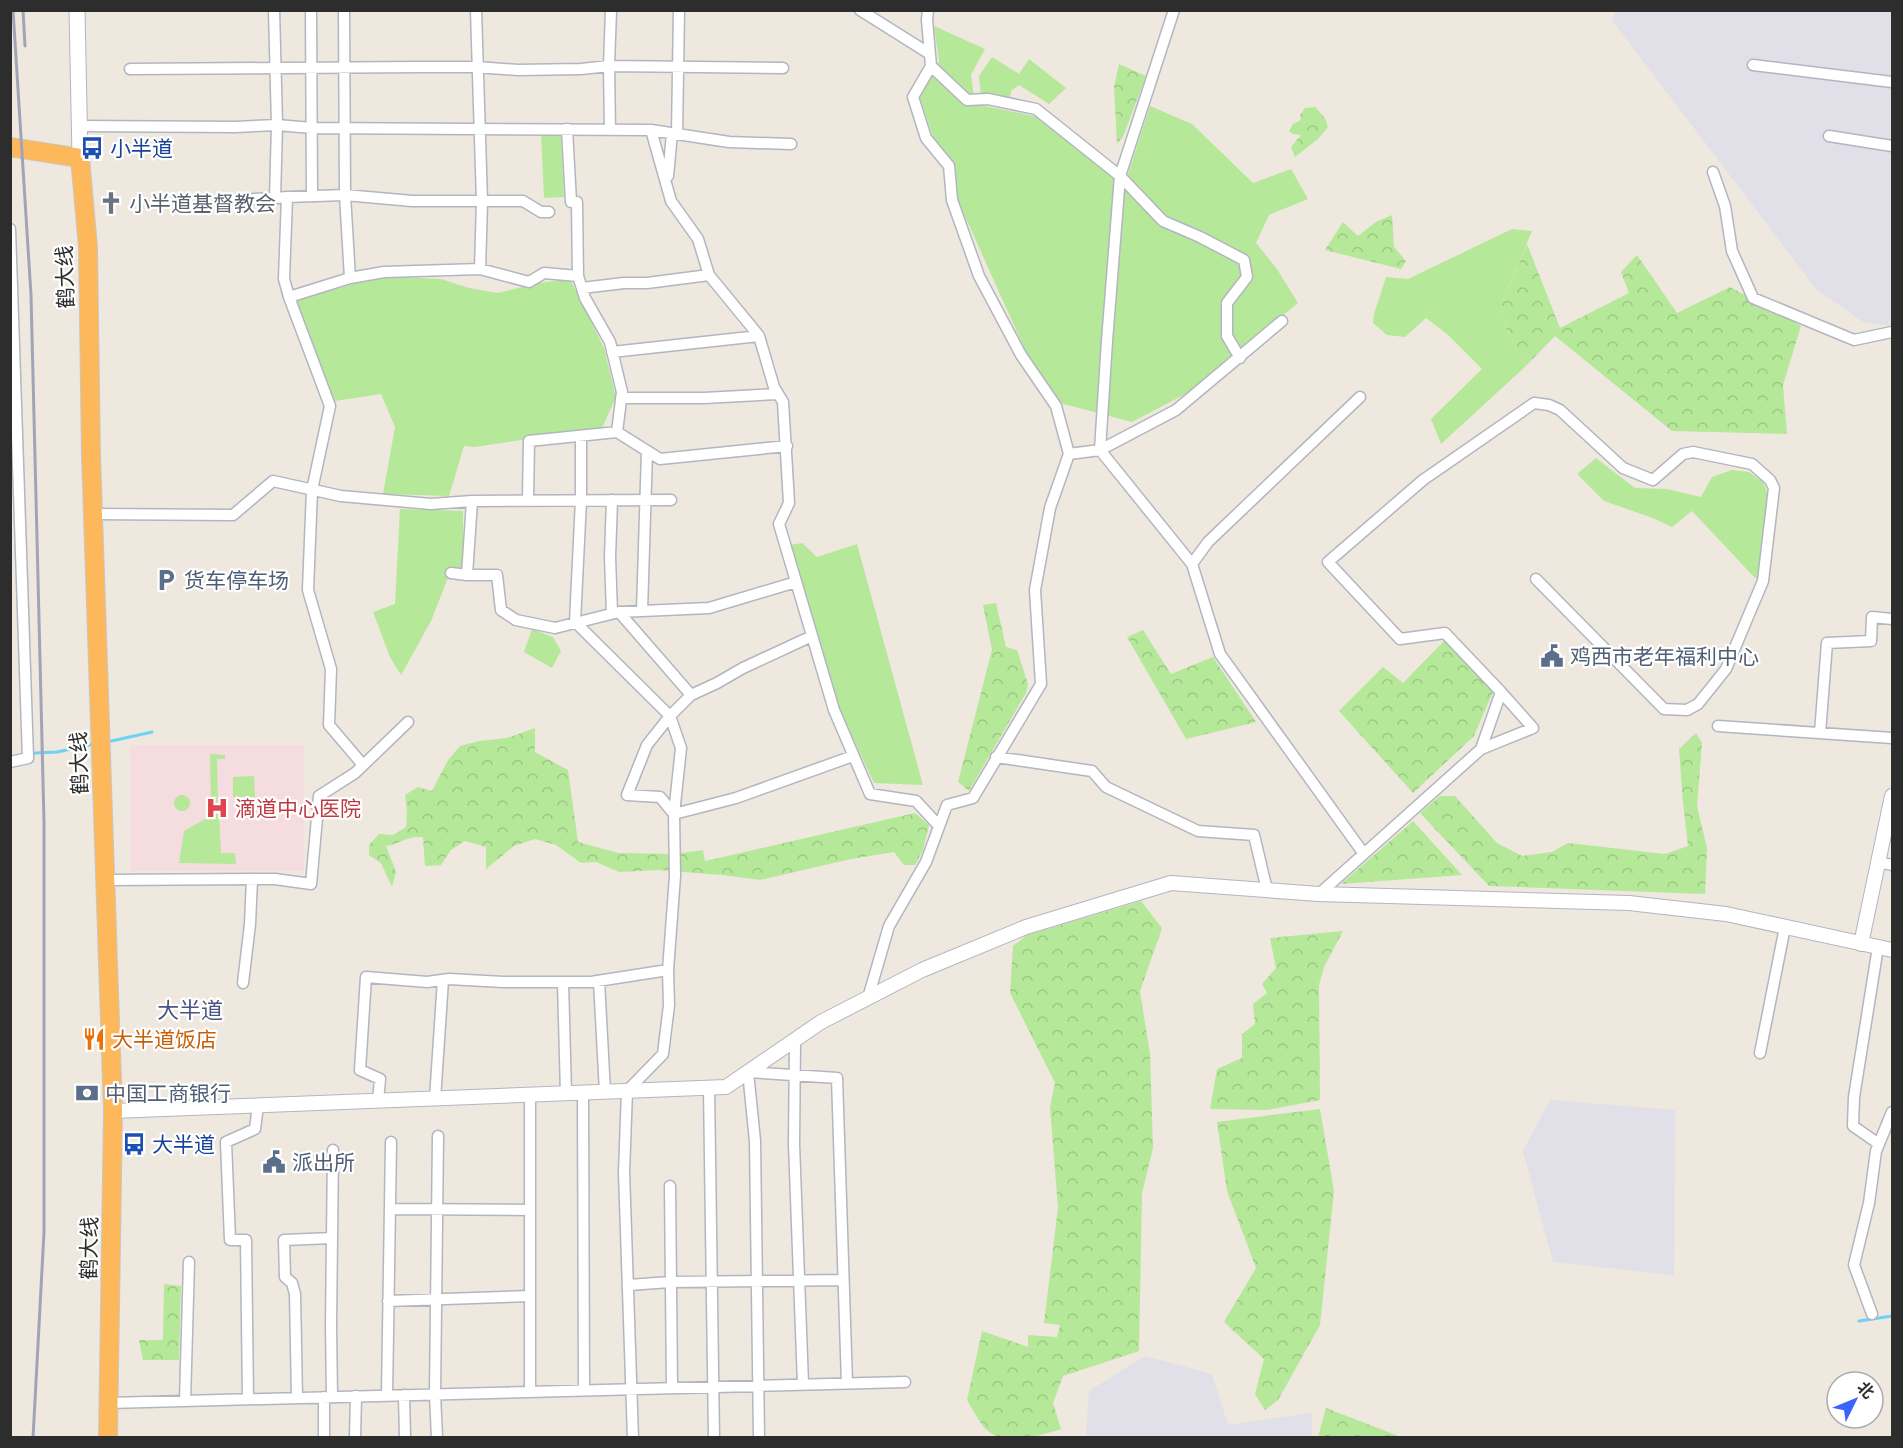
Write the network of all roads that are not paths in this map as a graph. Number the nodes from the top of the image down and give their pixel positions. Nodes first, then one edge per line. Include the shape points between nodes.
1 (76, 10) edge
2 (274, 10) edge
3 (311, 10) edge
4 (344, 10) edge
5 (476, 10) edge
6 (611, 10) edge
7 (679, 10) edge
8 (860, 10) edge
9 (928, 10) edge
10 (1174, 10) edge
11 (931, 60) junction
12 (1753, 65) dead end
13 (609, 66) junction
14 (678, 66) junction
15 (311, 67) junction
16 (343, 67) junction
17 (476, 67) junction
18 (783, 68) dead end
19 (130, 69) dead end
20 (274, 69) junction
21 (1893, 82) edge
22 (277, 125) junction
23 (78, 126) junction
24 (312, 128) junction
25 (344, 128) junction
26 (479, 128) junction
27 (567, 129) junction
28 (610, 130) junction
29 (651, 130) junction
30 (674, 134) junction
31 (1830, 136) dead end
32 (791, 144) dead end
33 (1893, 146) edge
34 (10, 147) edge
35 (48, 153) junction
36 (80, 158) junction
37 (1713, 172) dead end
38 (1120, 176) junction
39 (667, 183) junction
40 (83, 192) junction
41 (345, 195) junction
42 (312, 196) junction
43 (287, 197) junction
44 (275, 198) junction
45 (232, 200) dead end
46 (482, 202) junction
47 (549, 212) dead end
48 (10, 229) edge
49 (480, 269) junction
50 (709, 275) junction
51 (578, 276) junction
52 (350, 278) junction
53 (582, 288) junction
54 (289, 297) junction
55 (1282, 321) dead end
56 (1893, 332) edge
57 (759, 336) junction
58 (612, 352) junction
59 (1240, 358) junction
60 (778, 393) junction
61 (1360, 397) dead end
62 (621, 398) junction
63 (617, 432) junction
64 (581, 437) junction
65 (787, 446) junction
66 (1100, 450) junction
67 (647, 451) junction
68 (1069, 454) junction
69 (312, 490) junction
70 (645, 499) junction
71 (528, 500) junction
72 (581, 500) junction
73 (612, 500) junction
74 (671, 500) dead end
75 (472, 501) junction
76 (93, 514) junction
77 (1192, 564) junction
78 (451, 573) dead end
79 (467, 575) junction
80 (1536, 579) dead end
81 (796, 582) junction
82 (642, 611) junction
83 (615, 613) junction
84 (1893, 619) edge
85 (575, 622) junction
86 (812, 636) junction
87 (1501, 692) junction
88 (691, 695) junction
89 (670, 716) junction
90 (408, 722) dead end
91 (1718, 726) dead end
92 (1820, 733) junction
93 (1893, 738) edge
94 (1481, 748) junction
95 (853, 756) junction
96 (996, 757) junction
97 (10, 762) edge
98 (363, 765) junction
99 (1892, 801) edge
100 (674, 814) junction
101 (939, 826) junction
102 (1364, 854) junction
103 (1878, 862) junction
104 (1893, 865) edge
105 (252, 879) junction
106 (105, 880) junction
107 (1267, 890) junction
108 (1319, 894) junction
109 (1785, 927) junction
110 (1861, 944) junction
111 (1878, 947) junction
112 (1893, 950) edge
113 (668, 970) junction
114 (443, 980) junction
115 (599, 981) junction
116 (243, 982) dead end
117 (563, 982) junction
118 (868, 998) junction
119 (795, 1040) junction
120 (1760, 1053) dead end
121 (748, 1072) junction
122 (794, 1074) junction
123 (709, 1088) junction
124 (627, 1091) junction
125 (605, 1092) junction
126 (583, 1093) junction
127 (566, 1094) junction
128 (530, 1095) junction
129 (435, 1099) junction
130 (378, 1101) junction
131 (258, 1105) junction
132 (113, 1111) junction
133 (1893, 1112) edge
134 (438, 1136) dead end
135 (391, 1142) dead end
136 (1879, 1144) junction
137 (333, 1150) dead end
138 (670, 1186) dead end
139 (390, 1209) junction
140 (437, 1210) junction
141 (530, 1210) junction
142 (332, 1238) junction
143 (189, 1262) dead end
144 (800, 1280) junction
145 (843, 1280) junction
146 (712, 1281) junction
147 (757, 1281) junction
148 (670, 1282) junction
149 (629, 1285) junction
150 (530, 1296) junction
151 (436, 1299) junction
152 (388, 1301) junction
153 (1872, 1314) dead end
154 (905, 1382) dead end
155 (847, 1383) junction
156 (803, 1384) junction
157 (758, 1386) junction
158 (672, 1387) junction
159 (714, 1387) junction
160 (631, 1389) junction
161 (584, 1390) junction
162 (530, 1392) junction
163 (435, 1394) junction
164 (387, 1395) junction
165 (404, 1395) junction
166 (356, 1396) junction
167 (328, 1397) junction
168 (297, 1398) junction
169 (248, 1399) junction
170 (185, 1401) junction
171 (109, 1403) junction
172 (108, 1437) edge
173 (324, 1437) edge
174 (355, 1437) edge
175 (405, 1437) edge
176 (437, 1437) edge
177 (633, 1437) edge
178 (714, 1437) edge
179 (759, 1437) edge

1 - 23 main road
2 - 20 street
3 - 15 street
4 - 16 street
5 - 17 street
6 - 13 street
7 - 14 street
8 - 11 street
9 - 11 street
10 - 38 street
11 - 38 street via 967,100 988,99 1036,109
11 - 68 street via 913,97 926,138 949,166 952,200 979,276 1021,355 1056,406
12 - 21 street
13 - 14 street
13 - 17 street via 518,70
13 - 28 street
14 - 18 street
14 - 30 street
15 - 16 street
15 - 20 street
15 - 24 street
16 - 17 street
16 - 25 street
17 - 26 street
19 - 20 street
20 - 22 street
22 - 23 street
22 - 24 street
22 - 44 street
23 - 36 main road
24 - 25 street
24 - 42 street
25 - 26 street
25 - 41 street
26 - 27 street
26 - 46 street
27 - 28 street
27 - 51 street via 571,202 577,202
28 - 29 street
29 - 30 street
29 - 39 street
30 - 32 street via 729,142
30 - 39 street
31 - 33 street
34 - 35 highway
35 - 36 highway
35 - 40 highway via 65,161
36 - 40 highway, 鹤大线
37 - 56 street via 1725,206 1732,251 1753,298 1854,340
38 - 59 street via 1163,221 1244,260 1247,278 1227,303 1227,336
38 - 66 street
39 - 50 street via 671,201 698,239
40 - 76 highway, 鹤大线 via 88,247
41 - 42 street
41 - 46 street
41 - 52 street
42 - 43 street
43 - 44 street
43 - 54 street via 284,279
44 - 45 street
46 - 47 street via 523,201 541,212
46 - 49 street
48 - 97 street via 28,758
49 - 51 street via 529,282 544,273
49 - 52 street via 384,272
50 - 53 street
50 - 57 street
51 - 53 street
52 - 54 street
53 - 58 street
54 - 69 street via 330,406
55 - 59 street
57 - 58 street
57 - 60 street
58 - 62 street
59 - 66 street via 1176,410
60 - 62 street
60 - 65 street via 783,402
61 - 77 street via 1208,542
62 - 63 street
63 - 64 street
63 - 67 street
64 - 71 street via 529,441
64 - 72 street
65 - 67 street via 660,459
65 - 81 street via 789,503 778,524
66 - 68 street
66 - 77 street
67 - 70 street
68 - 96 street via 1050,508 1035,590 1041,684
69 - 75 street via 431,504
69 - 76 street via 273,482 233,514
69 - 98 street via 308,590 332,669 329,725
70 - 73 street
70 - 74 street
70 - 82 street
71 - 72 street
71 - 75 street
72 - 73 street
72 - 85 street
73 - 83 street via 610,557
75 - 79 street
76 - 106 highway, 鹤大线
77 - 102 street via 1220,654
78 - 79 street
79 - 85 street via 497,575 501,610 516,620 555,628
80 - 87 street via 1664,709 1687,710 1698,704 1726,669 1763,581 1774,488 1752,464 1693,452 1683,454 1653,480 1623,468 1560,410 1533,403 1423,480 1328,562 1400,639 1445,633
81 - 82 street via 709,609
81 - 86 street
82 - 83 street
83 - 85 street
83 - 88 street
84 - 92 street via 1872,617 1871,641 1827,643
85 - 89 street
86 - 88 street
86 - 95 street via 834,710
87 - 94 street
87 - 94 street via 1533,728
88 - 89 street
89 - 100 street via 681,748
89 - 100 street via 647,745 627,795 660,797
90 - 98 street
91 - 92 street
92 - 93 street
94 - 102 street
95 - 100 street via 736,798
95 - 101 street via 870,794 916,801
96 - 101 street via 973,798 947,805
96 - 107 street via 1092,771 1106,787 1198,831 1254,835
98 - 105 street via 319,796 310,884
99 - 103 street
100 - 113 street via 675,876
101 - 118 street via 926,861 890,926
102 - 108 street
103 - 104 street
103 - 110 street
105 - 106 street
105 - 116 street
106 - 132 highway, 鹤大线
107 - 108 street
107 - 118 street via 1171,883 1026,927 922,970
108 - 109 street via 1629,903 1726,914
109 - 110 street
109 - 120 street
110 - 111 street
111 - 112 street
111 - 136 street via 1854,1097 1853,1126
113 - 115 street
113 - 124 street via 669,1005 663,1054
114 - 117 street
114 - 129 street
114 - 130 street via 366,976 360,1070 380,1078
115 - 117 street
115 - 125 street
117 - 127 street
118 - 119 street
119 - 121 street
119 - 122 street
121 - 122 street
121 - 123 street via 726,1087
121 - 147 street via 755,1141
122 - 144 street
122 - 145 street via 837,1078
123 - 124 street
123 - 146 street
124 - 125 street
124 - 149 street via 624,1172
125 - 126 street
126 - 127 street
126 - 161 street
127 - 128 street
128 - 129 street
128 - 141 street
129 - 130 street
130 - 131 street
131 - 132 street
131 - 169 street via 255,1129 226,1142 230,1240 246,1240
132 - 171 highway, 鹤大线
133 - 136 street
134 - 140 street
135 - 139 street
136 - 153 street via 1854,1265
137 - 142 street
138 - 148 street
139 - 140 street
139 - 152 street
140 - 141 street
140 - 151 street
141 - 150 street
142 - 167 street
142 - 168 street via 284,1240 285,1278 292,1283 295,1294
143 - 170 street
144 - 145 street
144 - 147 street
144 - 156 street
145 - 155 street
146 - 147 street
146 - 148 street
146 - 159 street
147 - 157 street
148 - 149 street
148 - 158 street
149 - 160 street
150 - 151 street
150 - 162 street
151 - 152 street
151 - 163 street
152 - 164 street
154 - 155 street
155 - 156 street
156 - 157 street
157 - 159 street
157 - 179 street
158 - 159 street
158 - 160 street
159 - 178 street
160 - 161 street
160 - 177 street
161 - 162 street
162 - 163 street
163 - 165 street
163 - 176 street
164 - 165 street
164 - 166 street
165 - 175 street
166 - 167 street
166 - 174 street
167 - 168 street
167 - 173 street
168 - 169 street
169 - 170 street
170 - 171 street
171 - 172 highway, 鹤大线

